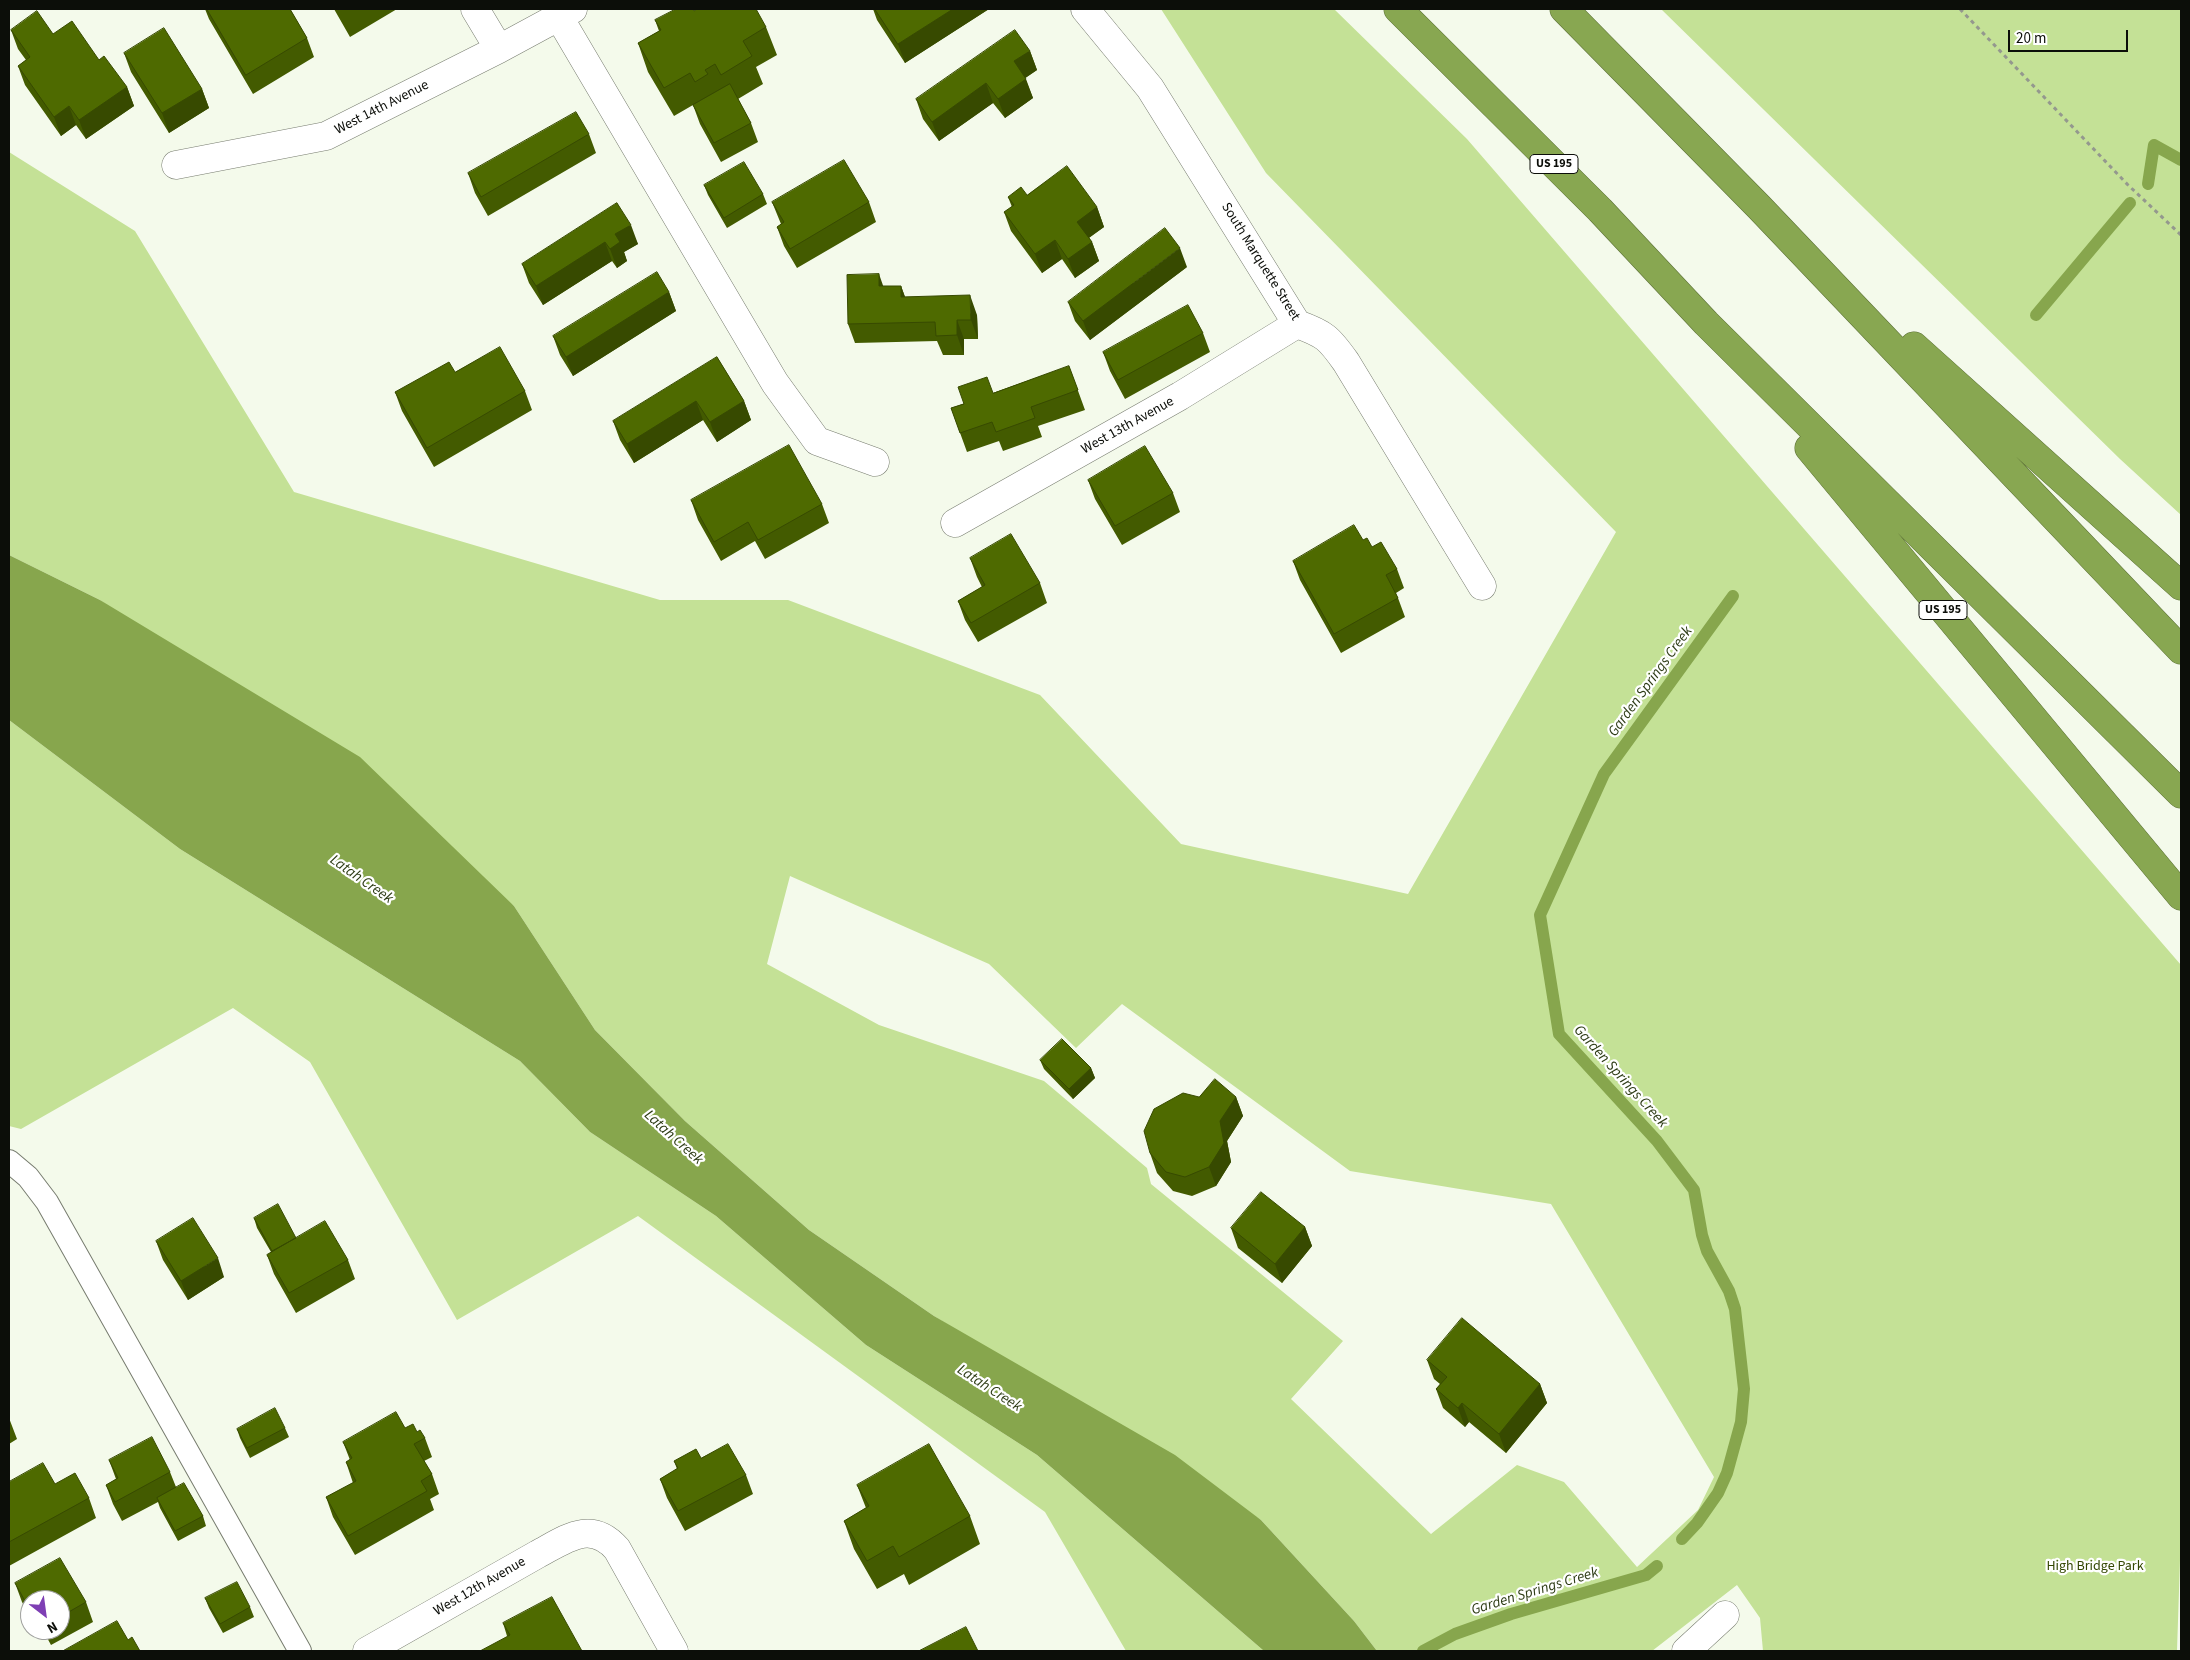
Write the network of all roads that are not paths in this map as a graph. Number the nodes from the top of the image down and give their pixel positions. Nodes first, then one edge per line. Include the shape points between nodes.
1 (475, 9) edge
2 (1085, 9) edge
3 (1398, 9) edge
4 (1564, 9) edge
5 (566, 13) edge
6 (498, 49) junction
7 (176, 165) dead end
8 (1759, 207) junction
9 (1706, 323) junction
10 (1297, 324) junction
11 (875, 462) dead end
12 (955, 523) dead end
13 (1482, 586) dead end
14 (2181, 586) edge
15 (2181, 650) edge
16 (2181, 794) edge
17 (2181, 896) edge
18 (9, 1161) edge
19 (1725, 1615) dead end
20 (300, 1651) edge
21 (367, 1651) edge
22 (674, 1651) edge
23 (1686, 1651) edge

1 - 6 street
2 - 10 street, South Marquette Street via 1150,88
3 - 9 highway, US 195 via 1600,210
4 - 8 highway
5 - 6 street, West 14th Avenue
5 - 11 street via 775,383 800,420 817,441
6 - 7 street, West 14th Avenue via 326,136
8 - 14 highway
8 - 15 highway
9 - 16 highway, US 195
9 - 17 highway, US 195
10 - 12 street, West 13th Avenue via 1180,396
10 - 13 street, South Marquette Street via 1320,332 1346,362
18 - 20 lane via 28,1177 47,1202
19 - 23 street
21 - 22 street, West 12th Avenue via 555,1545 576,1535 596,1533 610,1541 623,1557

